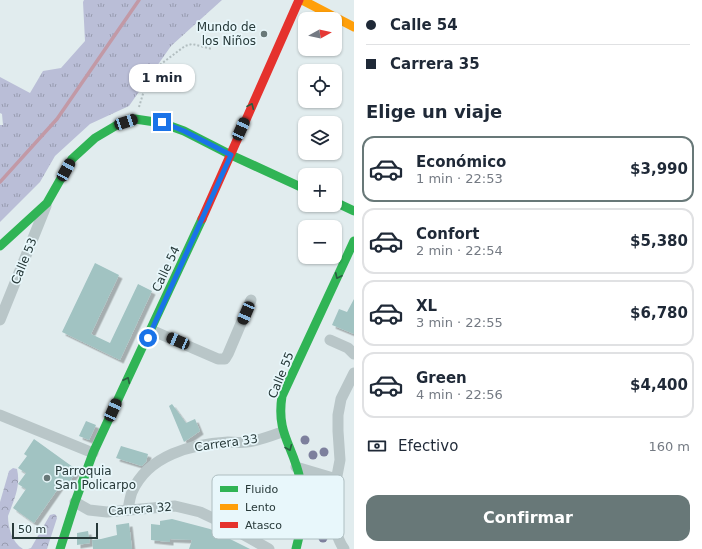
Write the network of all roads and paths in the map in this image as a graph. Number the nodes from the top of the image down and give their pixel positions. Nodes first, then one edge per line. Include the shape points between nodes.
1 (299, 0) edge
2 (302, 0) edge
3 (354, 27) edge
4 (212, 49) dead end
5 (135, 119) junction
6 (231, 155) junction
7 (298, 186) edge
8 (47, 203) junction
9 (342, 205) edge
10 (354, 211) edge
11 (354, 241) edge
12 (0, 246) edge
13 (251, 300) dead end
14 (0, 320) edge
15 (151, 330) junction
16 (330, 340) dead end
17 (354, 354) edge
18 (354, 374) edge
19 (0, 415) edge
20 (282, 432) junction
21 (94, 453) junction
22 (296, 467) junction
23 (298, 475) edge
24 (323, 475) edge
25 (337, 475) edge
26 (75, 502) junction
27 (128, 510) junction
28 (212, 518) edge
29 (250, 539) edge
30 (299, 539) edge
31 (338, 539) edge
32 (60, 549) edge
33 (268, 549) edge
34 (296, 549) edge
35 (344, 549) edge

6 -> 1 street, Calle 54
2 - 3 street
4 - 5 path via 192,44 185,46 157,67 146,84
5 - 6 street via 162,122
5 - 8 street via 117,125 101,135 72,159
6 - 7 street
6 - 15 street, Calle 54
8 - 12 street
8 - 14 street, Calle 53
9 - 10 street
11 -> 20 street, Calle 55 via 282,396
13 - 15 street via 225,359 218,359
21 -> 15 street, Calle 54
16 - 17 street via 348,348
18 - 25 street via 340,404 340,460
19 - 21 street
20 -> 22 street, Calle 55
20 - 27 street, Carrera 33 via 247,442 196,446 160,460 144,474 132,492
21 - 26 street, Calle 54
22 - 23 street, Calle 55
22 - 24 street
26 - 27 street, Carrera 32 via 89,510
26 - 32 street, Calle 54
27 - 28 street, Carrera 32 via 175,506
29 - 33 street, Carrera 32
30 - 34 street, Calle 55
31 - 35 street

